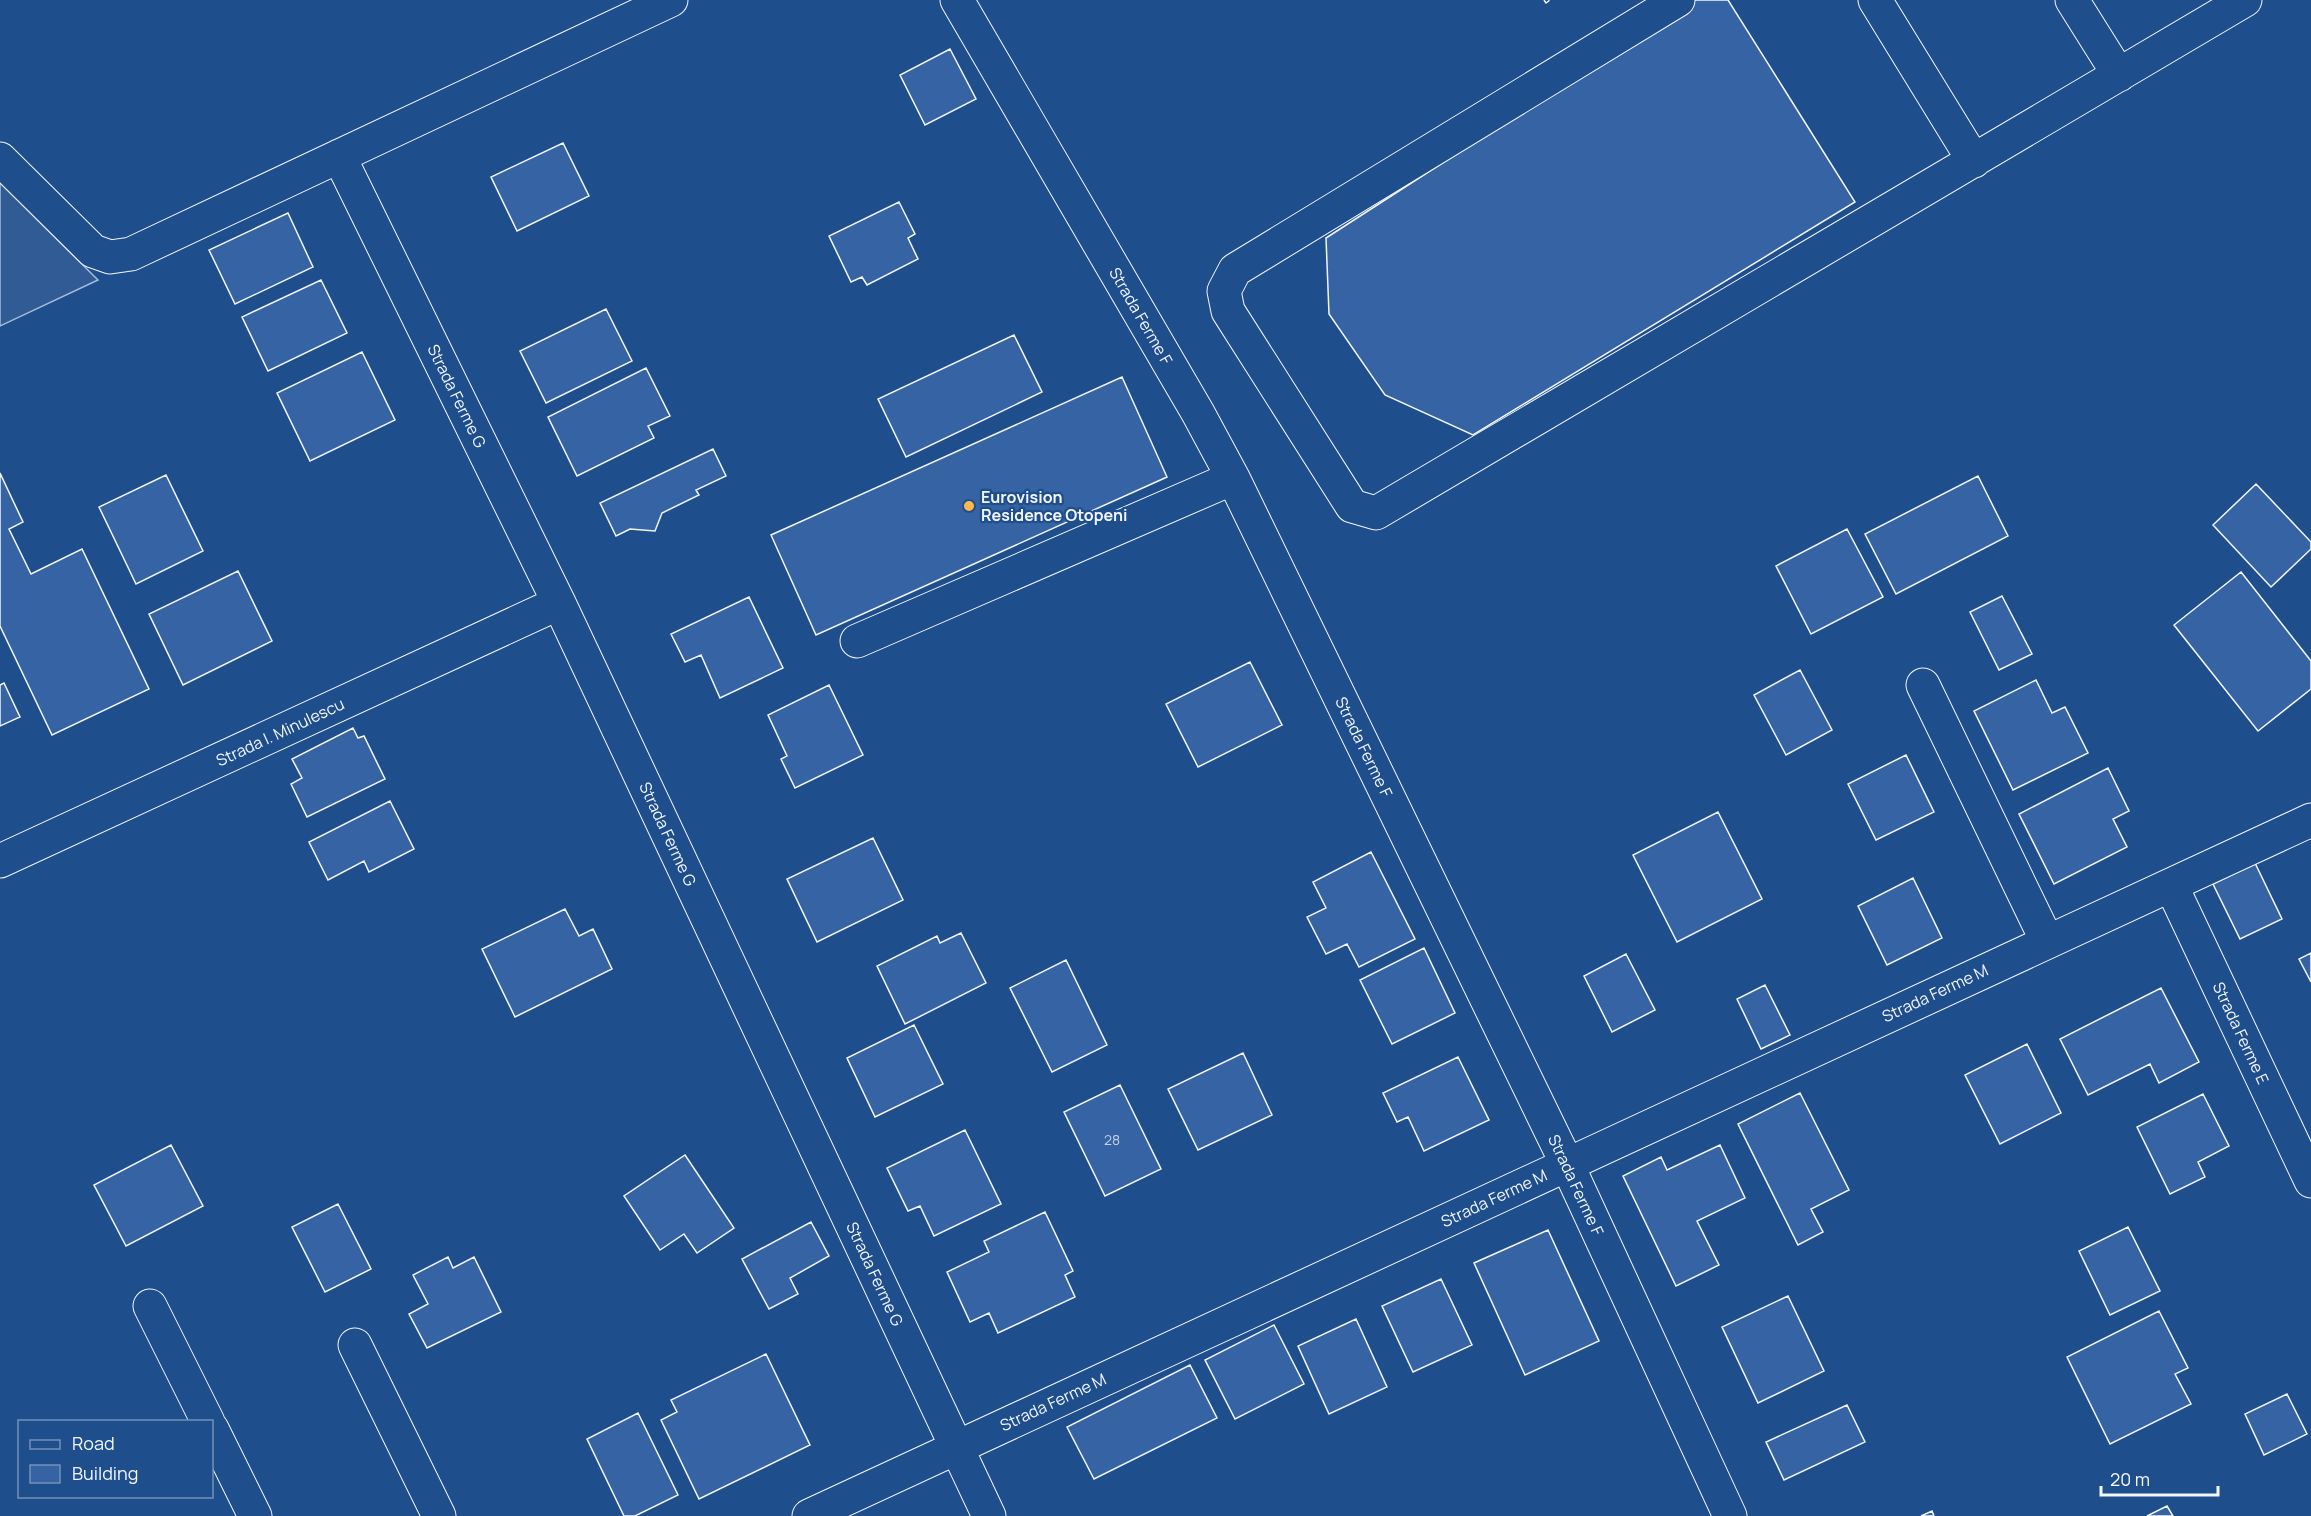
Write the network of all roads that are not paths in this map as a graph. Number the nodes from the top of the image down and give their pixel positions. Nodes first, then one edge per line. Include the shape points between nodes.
1 (671, 0) edge
2 (957, 0) edge
3 (1678, 0) edge
4 (1875, 0) edge
5 (2072, 0) edge
6 (2245, 0) edge
7 (2119, 75) junction
8 (339, 156) junction
9 (0, 159) edge
10 (1974, 161) junction
11 (1233, 478) junction
12 (559, 603) junction
13 (857, 640) dead end
14 (1923, 685) dead end
15 (2311, 820) edge
16 (0, 861) edge
17 (2171, 885) junction
18 (2047, 941) junction
19 (1567, 1164) junction
20 (2311, 1181) edge
21 (150, 1306) dead end
22 (355, 1345) dead end
23 (207, 1420) edge
24 (213, 1431) edge
25 (957, 1447) junction
26 (255, 1516) edge
27 (439, 1516) edge
28 (809, 1516) edge
29 (989, 1516) edge
30 (1730, 1516) edge

1 - 8 street
2 - 11 street, Strada Ferme F
3 - 10 street via 1235,270 1224,291 1228,310 1352,506 1376,513
4 - 10 street
5 - 7 street
6 - 7 street
7 - 10 street
8 - 9 street via 131,254 110,256 93,251
8 - 12 street, Strada Ferme G
11 - 13 street
11 - 19 street, Strada Ferme F
12 - 16 street, Strada I. Minulescu
12 - 25 street, Strada Ferme G
14 - 18 street
15 - 17 street, Strada Ferme M
17 - 18 street, Strada Ferme M
17 - 20 street, Strada Ferme E
18 - 19 street, Strada Ferme M
19 - 25 street, Strada Ferme M
19 - 30 street, Strada Ferme F
21 - 23 street
22 - 27 street
24 - 26 street
25 - 28 street, Strada Ferme M
25 - 29 street, Strada Ferme G

